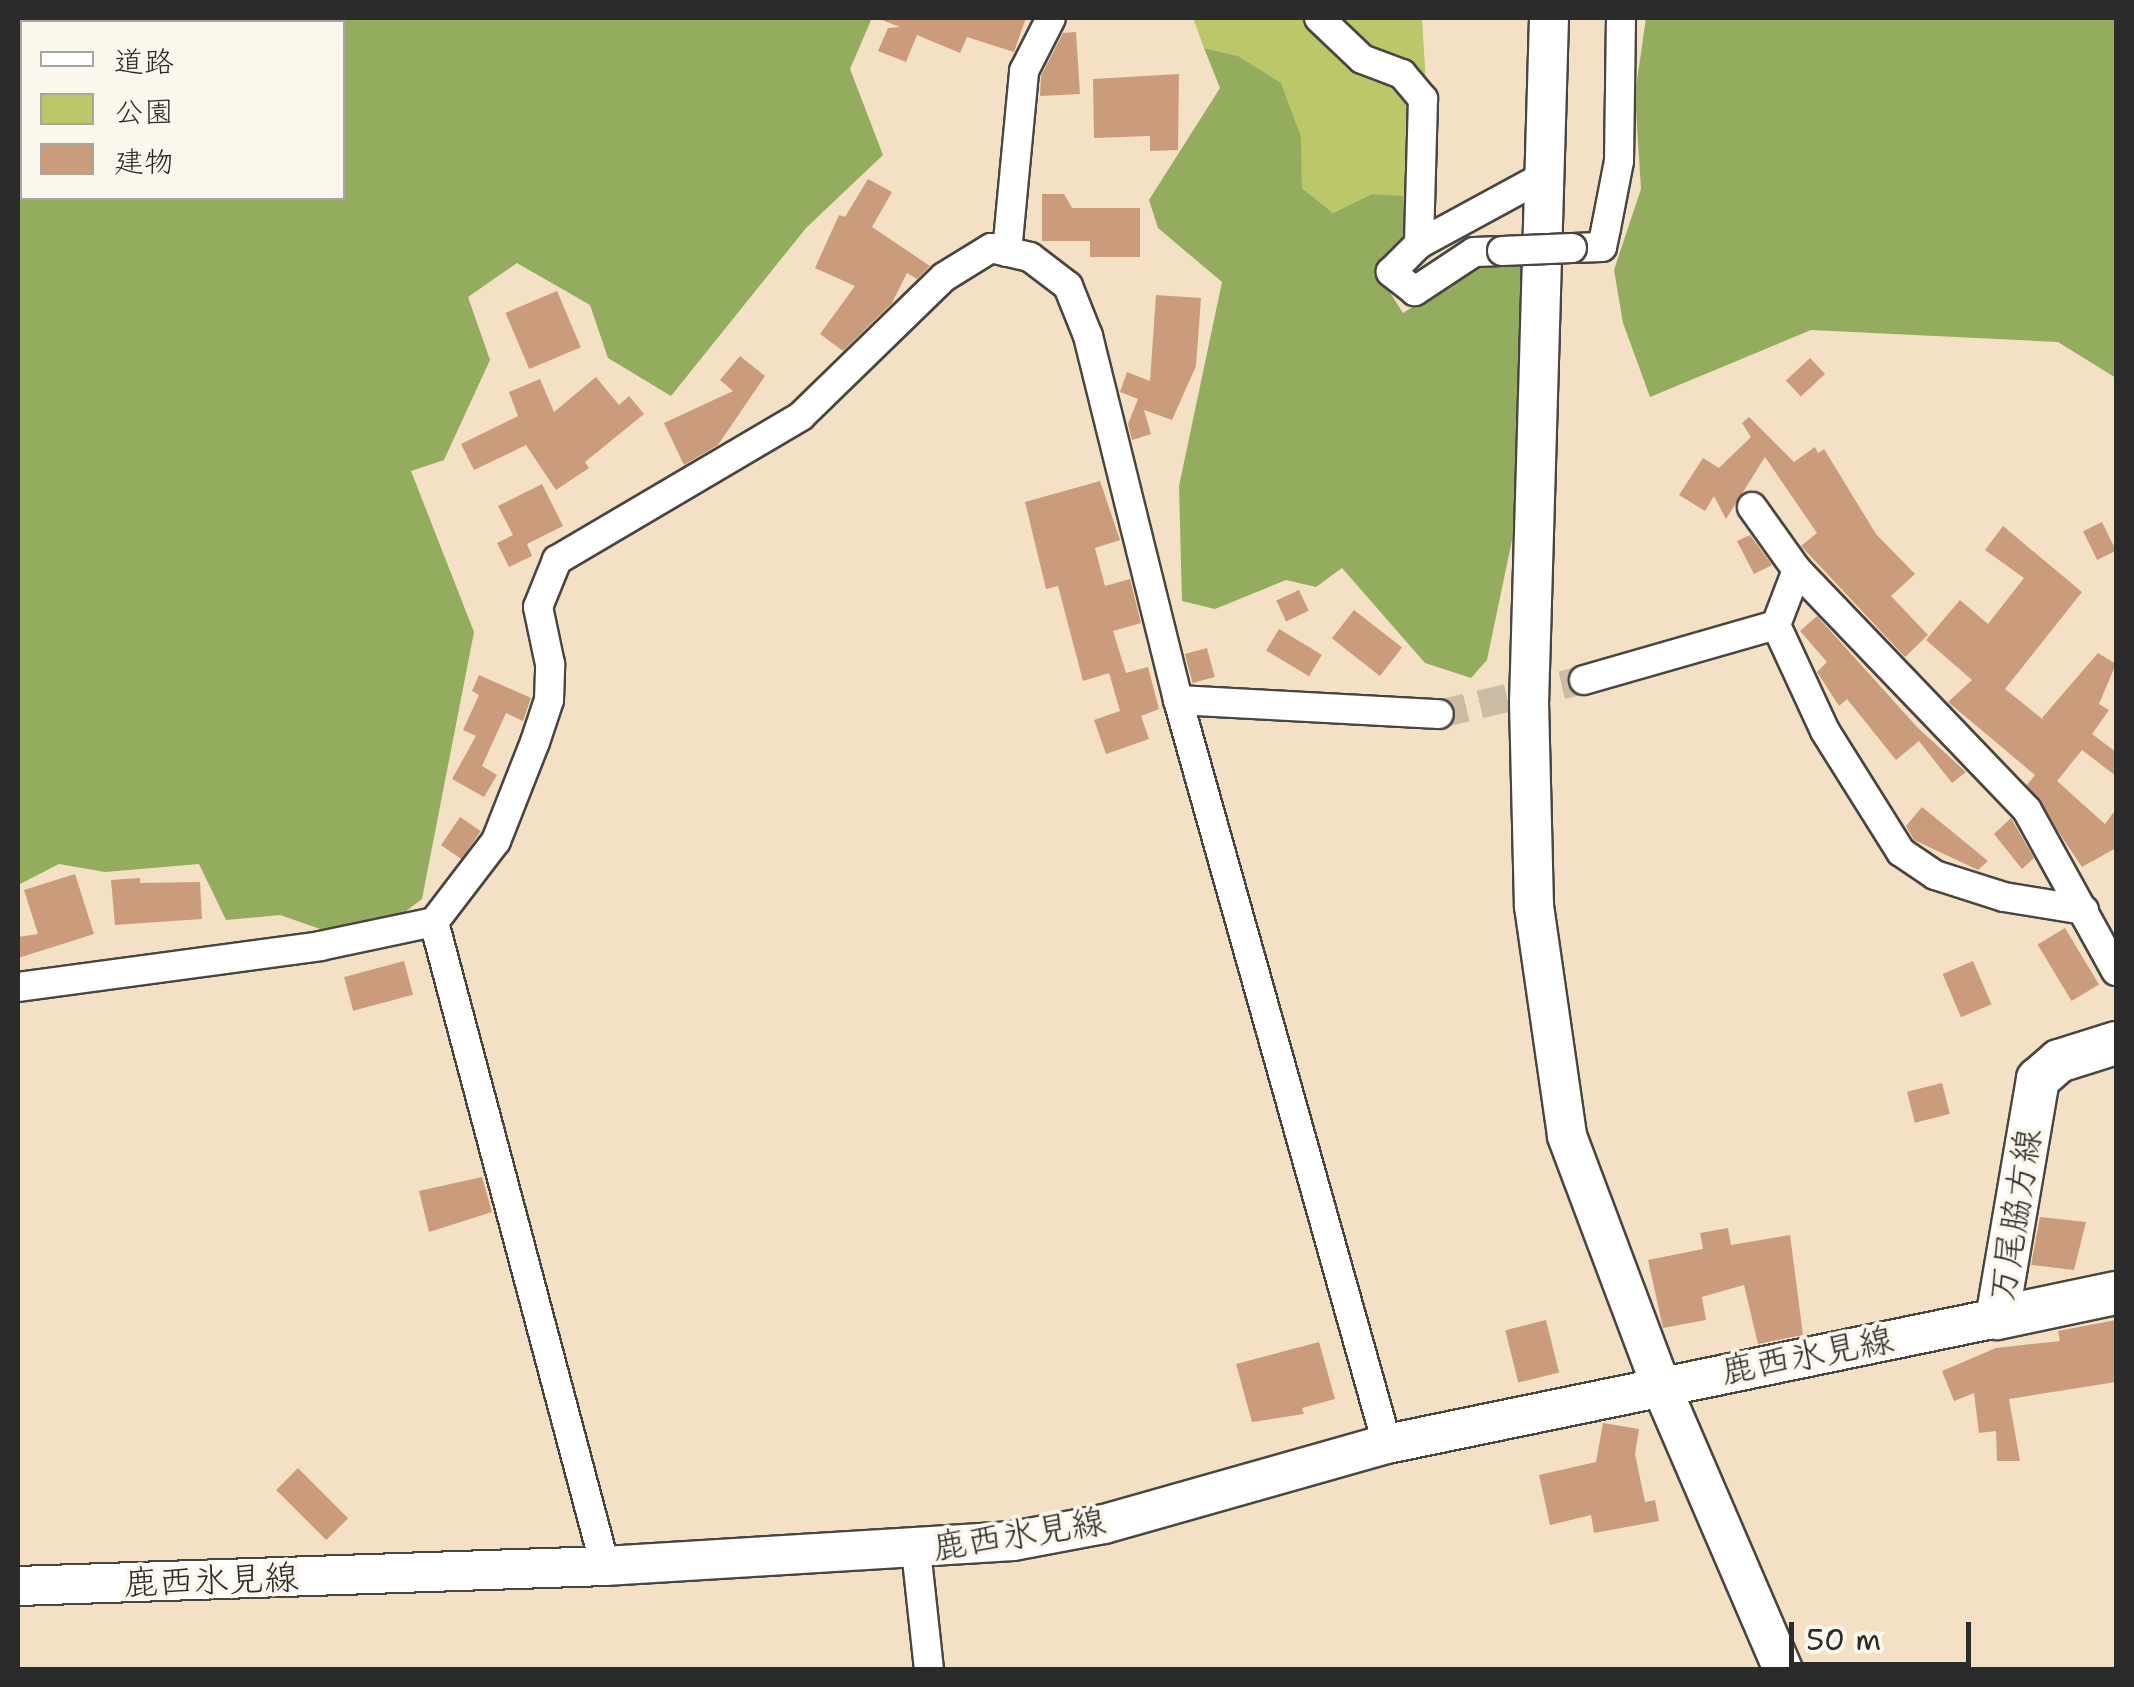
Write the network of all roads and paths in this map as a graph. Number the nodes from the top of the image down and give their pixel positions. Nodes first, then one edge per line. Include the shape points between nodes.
1 (1050, 18) edge
2 (1319, 18) edge
3 (1549, 18) edge
4 (1622, 18) edge
5 (1546, 175) junction
6 (1418, 244) junction
7 (1007, 252) junction
8 (1752, 507) dead end
9 (1797, 570) junction
10 (1776, 625) junction
11 (1584, 680) tunnel mouth
12 (1178, 700) junction
13 (1439, 714) tunnel mouth
14 (2084, 910) junction
15 (434, 922) junction
16 (2116, 971) edge
17 (18, 987) edge
18 (2116, 1043) edge
19 (2116, 1293) edge
20 (1997, 1318) junction
21 (1660, 1384) junction
22 (1387, 1444) junction
23 (916, 1550) junction
24 (604, 1566) junction
25 (18, 1586) edge
26 (929, 1670) edge
27 (1783, 1670) edge

1 - 7 street via 1024,71
2 - 6 street via 1362,59 1402,74 1423,99
3 - 5 main road
4 - 6 street, bridge via 1618,160 1602,246 1474,252 1415,291 1390,272
5 - 6 street
5 - 21 main road via 1530,702 1534,906 1567,1136
7 - 12 street via 1030,256 1068,286 1088,336
7 - 15 street via 991,248 944,277 801,416 556,560 538,606 550,664 549,700 535,742 496,841
8 - 9 street
9 - 10 street
9 - 14 street via 2027,810
10 - 11 street
10 - 14 street via 1825,732 1901,852 1935,875 1987,892
12 - 13 street
12 - 22 street
14 - 16 street
15 - 17 street via 320,946
15 - 24 street
18 - 20 main road, 万尾脇方線 via 2059,1061 2038,1078
19 - 20 main road, 万尾脇方線
20 - 21 main road, 鹿西氷見線
21 - 22 main road, 鹿西氷見線
21 - 27 main road
22 - 23 main road, 鹿西氷見線 via 1104,1524
23 - 24 main road, 鹿西氷見線
23 - 26 street
24 - 25 main road, 鹿西氷見線

